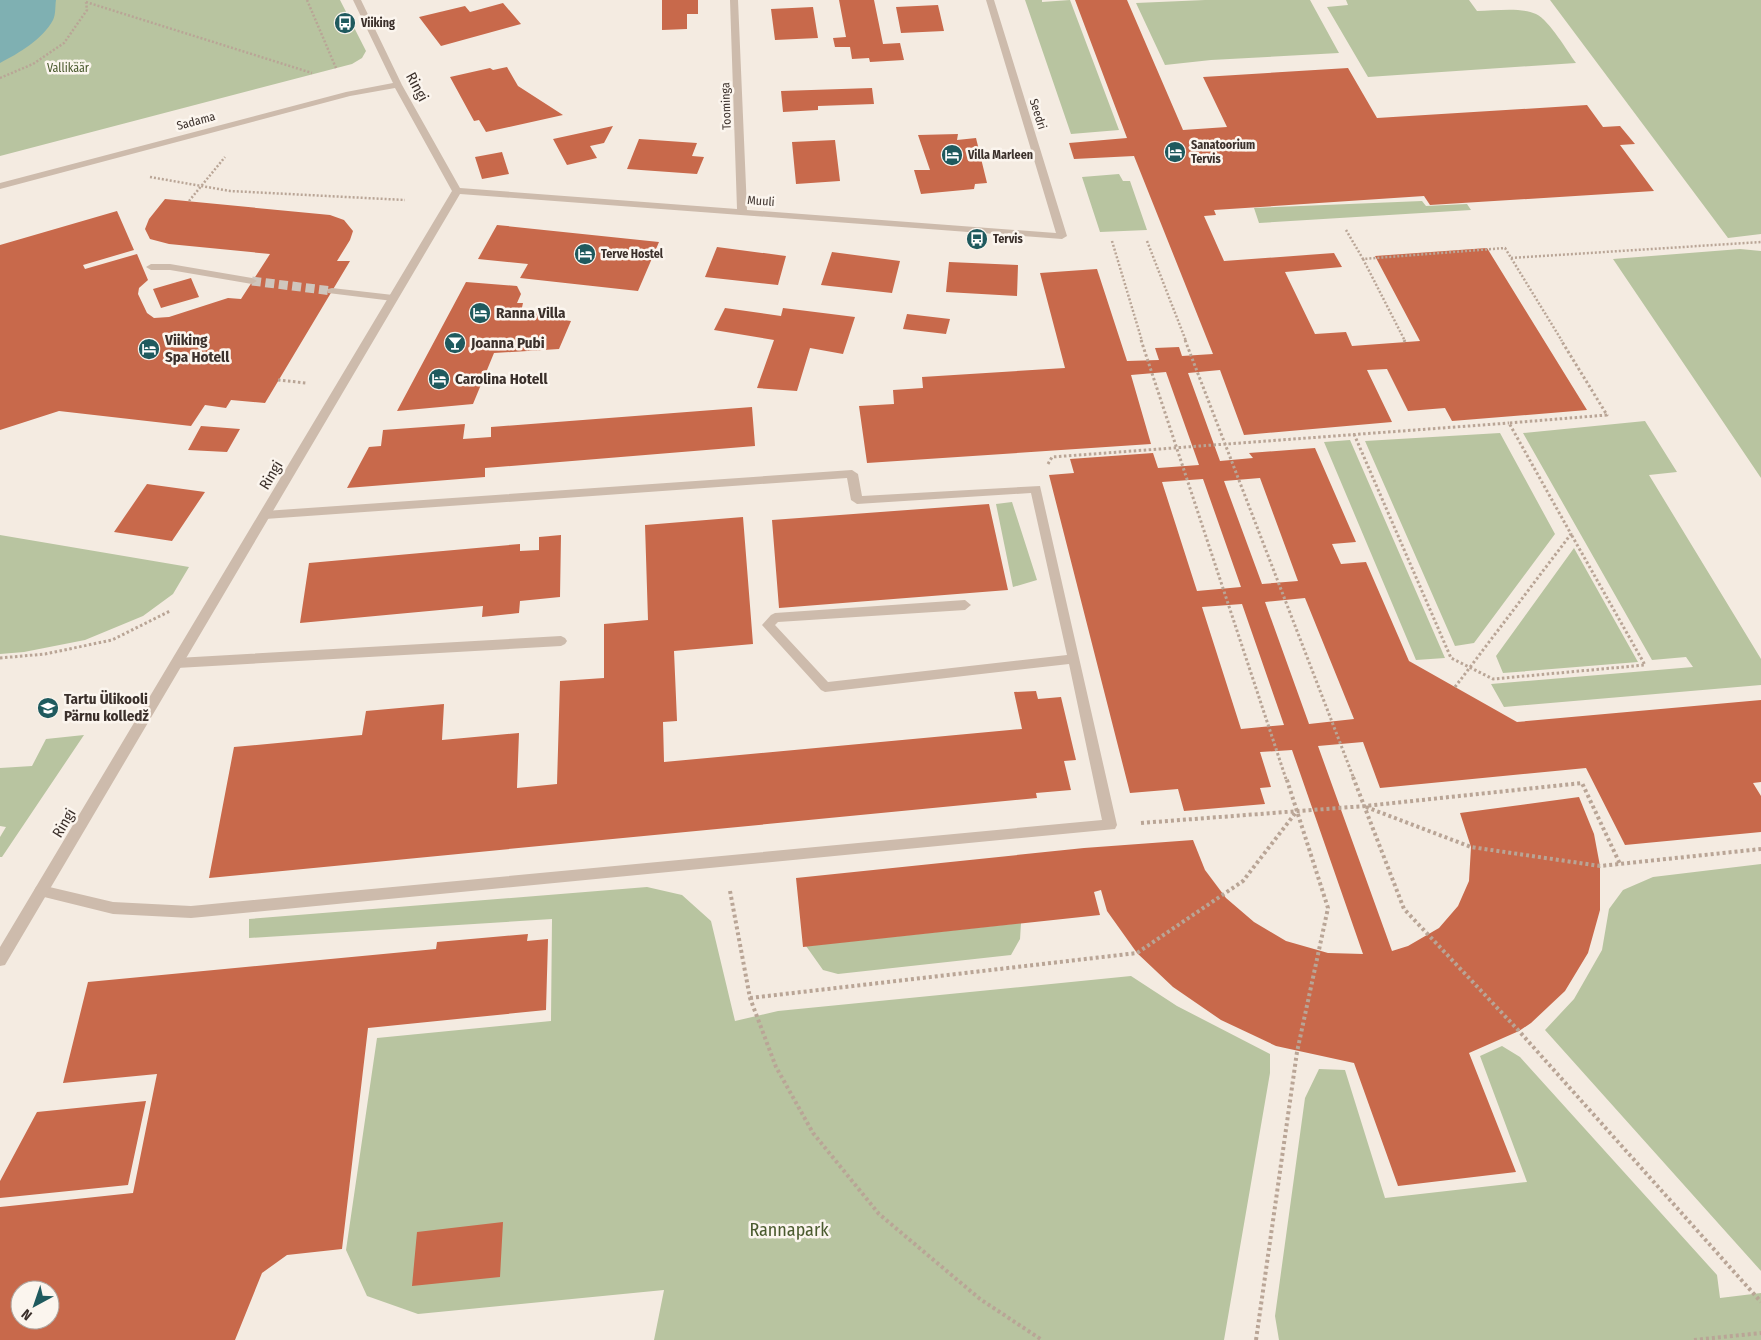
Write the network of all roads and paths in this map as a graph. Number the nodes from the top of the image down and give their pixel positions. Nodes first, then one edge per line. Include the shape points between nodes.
1 (307, 0) edge
2 (357, 0) edge
3 (734, 0) edge
4 (990, 0) edge
5 (85, 1) edge
6 (338, 71) dead end
7 (320, 75) dead end
8 (0, 78) edge
9 (398, 85) junction
10 (225, 156) dead end
11 (144, 176) dead end
12 (0, 186) edge
13 (201, 187) junction
14 (457, 191) junction
15 (405, 200) dead end
16 (190, 201) dead end
17 (742, 212) junction
18 (1346, 230) dead end
19 (1062, 236) joint
20 (1112, 241) dead end
21 (1147, 241) dead end
22 (1761, 242) edge
23 (1512, 258) junction
24 (1363, 259) junction
25 (151, 266) dead end
26 (252, 281) tunnel mouth
27 (332, 291) tunnel mouth
28 (393, 298) junction
29 (1405, 342) dead end
30 (278, 380) dead end
31 (306, 383) dead end
32 (1509, 423) junction
33 (1354, 434) junction
34 (1224, 443) junction
35 (1176, 446) junction
36 (1032, 489) junction
37 (265, 515) junction
38 (1571, 534) junction
39 (965, 605) dead end
40 (170, 611) dead end
41 (561, 641) dead end
42 (0, 658) edge
43 (1074, 659) junction
44 (177, 663) junction
45 (1470, 667) junction
46 (1455, 687) dead end
47 (1364, 806) junction
48 (1297, 810) junction
49 (1110, 825) junction
50 (1761, 850) edge
51 (725, 861) junction
52 (1620, 864) junction
53 (41, 891) junction
54 (0, 960) edge
55 (750, 998) junction
56 (1761, 1302) edge
57 (1761, 1333) edge
58 (1042, 1340) edge
59 (1256, 1340) edge
60 (1694, 1340) edge

1 - 6 path
2 - 9 street, Ringi
3 - 17 street, Toominga
4 - 19 street, Seedri
5 - 7 path
5 - 8 path via 88,10 64,43 33,64
9 - 12 street, Sadama via 349,94
9 - 14 street, Ringi
10 - 13 path
11 - 13 path
13 - 15 path
13 - 16 path
14 - 17 street, Muuli
14 - 28 street, Ringi
17 - 19 street, Muuli
18 - 24 path
20 - 35 path
21 - 34 path
22 - 23 path
23 - 24 path via 1505,248
23 - 32 path via 1607,415
24 - 29 path
25 - 26 street
27 - 28 street
28 - 37 street, Ringi
30 - 31 path
32 - 33 path
32 - 38 path
33 - 34 path
33 - 45 path via 1452,658
34 - 35 path
34 - 47 path
35 - 36 path via 1052,457
35 - 48 path
36 - 37 street via 857,500 852,474
36 - 43 street via 1036,489
37 - 44 street, Ringi
38 - 45 path
38 - 45 path via 1645,665 1493,679
39 - 43 street via 775,618 768,624 824,687
40 - 42 path via 112,640 45,654
41 - 44 street
43 - 49 street
44 - 53 street, Ringi
45 - 46 path
47 - 48 path
47 - 52 path via 1471,847 1600,866
47 - 52 path via 1582,783
47 - 56 path via 1404,910 1526,1038
48 - 49 path
48 - 55 path via 1243,882 1137,953
48 - 59 path via 1328,908 1296,1052
49 - 51 street
50 - 52 path
51 - 53 street via 191,912 113,908
51 - 55 path
53 - 54 street, Ringi
55 - 58 path via 776,1067 812,1133 879,1214 980,1299
57 - 60 path

